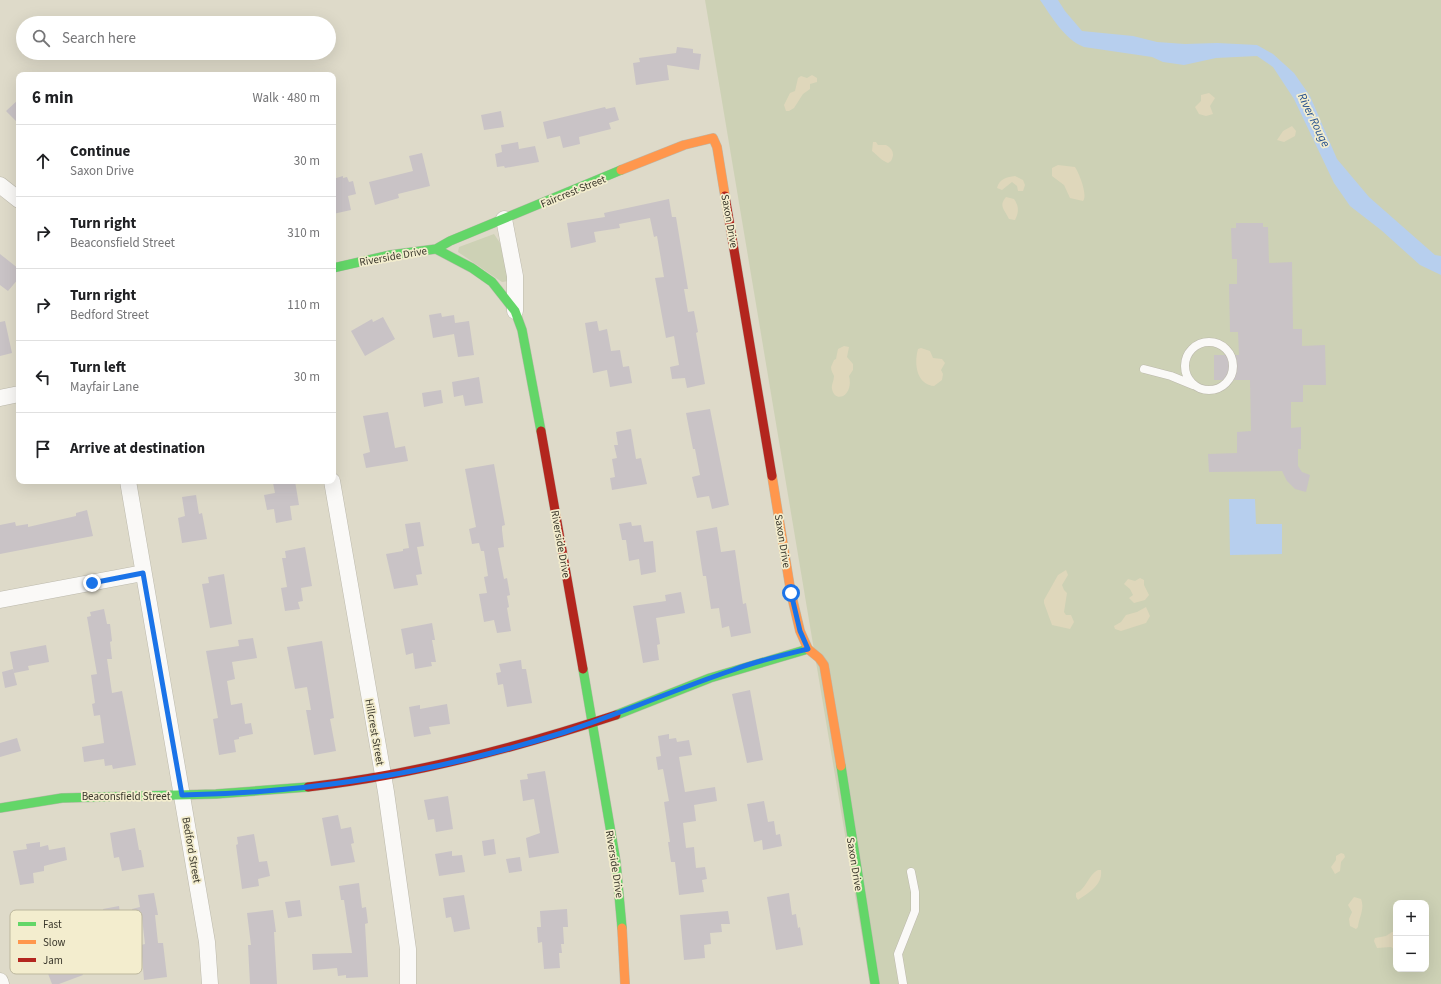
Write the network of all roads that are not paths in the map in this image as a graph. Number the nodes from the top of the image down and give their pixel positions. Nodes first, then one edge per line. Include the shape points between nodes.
1 (713, 138) joint
2 (0, 186) edge
3 (16, 198) edge
4 (504, 219) junction
5 (436, 249) junction
6 (336, 267) edge
7 (515, 311) junction
8 (1144, 369) dead end
9 (1196, 386) junction
10 (16, 395) edge
11 (0, 398) edge
12 (128, 484) edge
13 (333, 484) edge
14 (143, 573) junction
15 (0, 600) edge
16 (808, 649) junction
17 (591, 723) junction
18 (383, 776) junction
19 (182, 795) junction
20 (0, 808) edge
21 (911, 872) dead end
22 (0, 981) edge
23 (1, 984) edge
24 (210, 984) edge
25 (408, 984) edge
26 (625, 984) edge
27 (875, 984) edge
28 (902, 984) edge

1 - 4 street, Faircrest Street via 684,145
1 - 16 street, Saxon Drive via 717,148 733,240 791,593 800,631
2 - 3 street
4 - 5 street, Faircrest Street
4 - 7 street via 515,276
5 - 6 street, Riverside Drive via 390,255
5 - 7 street, Riverside Drive via 492,282
7 - 17 street, Riverside Drive via 522,330 533,389
8 - 9 lane
9 - 9 lane via 1211,390 1225,384 1230,378 1233,363 1231,356 1220,345 1204,343 1191,351 1185,365 1190,380
10 - 11 street
12 - 14 street, Bedford Street
13 - 18 street, Hillcrest Street
14 - 15 street
14 - 19 street, Bedford Street
16 - 17 street, Beaconsfield Street via 734,669
16 - 27 street, Saxon Drive via 821,662 827,677
17 - 18 street, Beaconsfield Street via 506,749
17 - 26 street, Riverside Drive via 620,893
18 - 19 street, Beaconsfield Street via 284,789
18 - 25 street, Hillcrest Street via 408,949
19 - 20 street, Beaconsfield Street via 57,797
19 - 24 street, Bedford Street via 207,942
21 - 28 lane via 915,911 898,954
22 - 23 street

